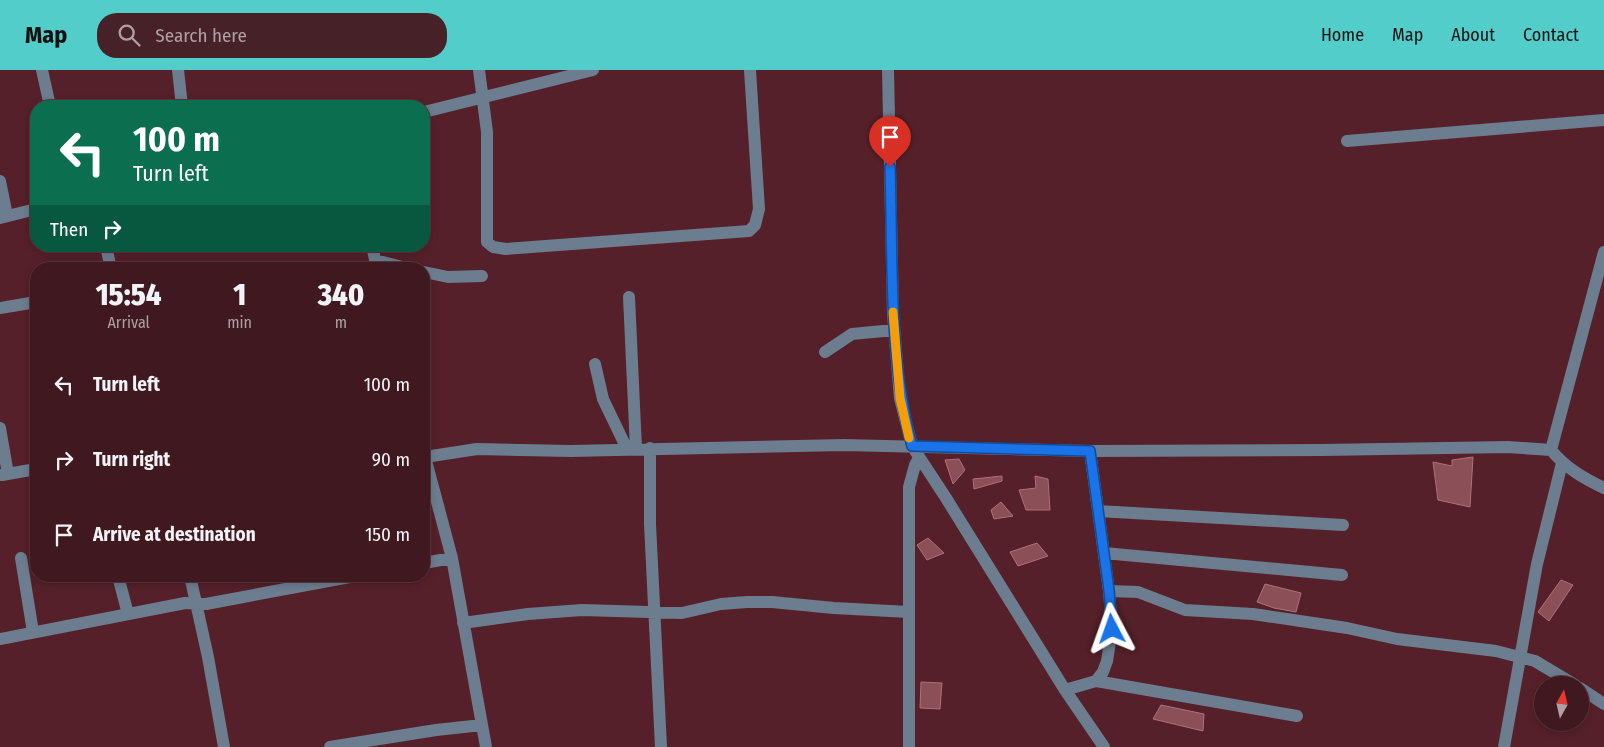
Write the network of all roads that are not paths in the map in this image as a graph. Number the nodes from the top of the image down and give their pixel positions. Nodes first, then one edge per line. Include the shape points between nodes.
1 (42, 70) edge
2 (178, 70) edge
3 (479, 70) edge
4 (593, 70) edge
5 (750, 70) edge
6 (888, 70) edge
7 (484, 97) junction
8 (49, 100) edge
9 (181, 100) edge
10 (430, 110) edge
11 (1604, 120) edge
12 (1347, 141) dead end
13 (0, 181) edge
14 (30, 210) edge
15 (4, 217) edge
16 (1604, 252) edge
17 (430, 273) edge
18 (482, 276) dead end
19 (629, 297) dead end
20 (30, 303) edge
21 (0, 308) edge
22 (894, 330) junction
23 (825, 352) dead end
24 (595, 364) dead end
25 (0, 428) edge
26 (912, 446) junction
27 (650, 448) junction
28 (430, 449) edge
29 (631, 449) junction
30 (1551, 450) junction
31 (1090, 451) junction
32 (919, 458) junction
33 (1562, 463) junction
34 (30, 470) edge
35 (430, 472) edge
36 (4, 475) edge
37 (1604, 488) edge
38 (1098, 511) junction
39 (1343, 524) dead end
40 (1104, 553) junction
41 (22, 558) dead end
42 (452, 558) junction
43 (430, 563) edge
44 (1342, 575) dead end
45 (120, 582) edge
46 (191, 582) edge
47 (323, 582) edge
48 (1109, 590) junction
49 (196, 603) junction
50 (654, 611) junction
51 (909, 612) junction
52 (128, 614) junction
53 (463, 623) junction
54 (33, 632) junction
55 (0, 639) edge
56 (1519, 657) junction
57 (1562, 676) edge
58 (1096, 681) junction
59 (1065, 690) junction
60 (1589, 694) edge
61 (1604, 704) edge
62 (1297, 716) dead end
63 (482, 725) junction
64 (224, 747) edge
65 (330, 747) edge
66 (486, 747) edge
67 (661, 747) edge
68 (910, 747) edge
69 (1104, 747) edge
70 (1504, 747) edge

1 - 8 street
2 - 9 street
3 - 7 street
4 - 7 street
5 - 7 street via 759,208 755,225 741,233 506,249 492,247 487,242
6 - 22 street
7 - 10 street
11 - 12 street
13 - 15 street
14 - 15 street
16 - 30 street
17 - 18 street via 448,277
19 - 29 street
20 - 21 street
22 - 23 street via 852,334
22 - 26 street via 900,398
24 - 29 street via 603,399
25 - 36 street
26 - 27 street
26 - 31 street
26 - 32 street
27 - 29 street
27 - 50 street
28 - 29 street
30 - 31 street via 1508,446
30 - 33 street
31 - 38 street
32 - 51 street via 914,464 909,487
32 - 59 street
33 - 37 street
33 - 56 street via 1537,564
34 - 36 street
35 - 42 street
38 - 39 street
38 - 40 street
40 - 44 street
40 - 48 street
41 - 54 street
42 - 43 street
42 - 53 street
45 - 52 street
46 - 49 street
47 - 49 street via 206,604
48 - 56 street via 1138,592 1185,610 1253,614
48 - 58 street via 1112,629 1103,672
49 - 52 street via 186,602
49 - 64 street
50 - 51 street via 682,613 721,604 772,602
50 - 53 street via 582,610
50 - 67 street
51 - 68 street
52 - 54 street
53 - 63 street
54 - 55 street
56 - 57 street via 1535,661
56 - 70 street
58 - 59 street
58 - 62 street
59 - 69 street
60 - 61 street
63 - 65 street
63 - 66 street

